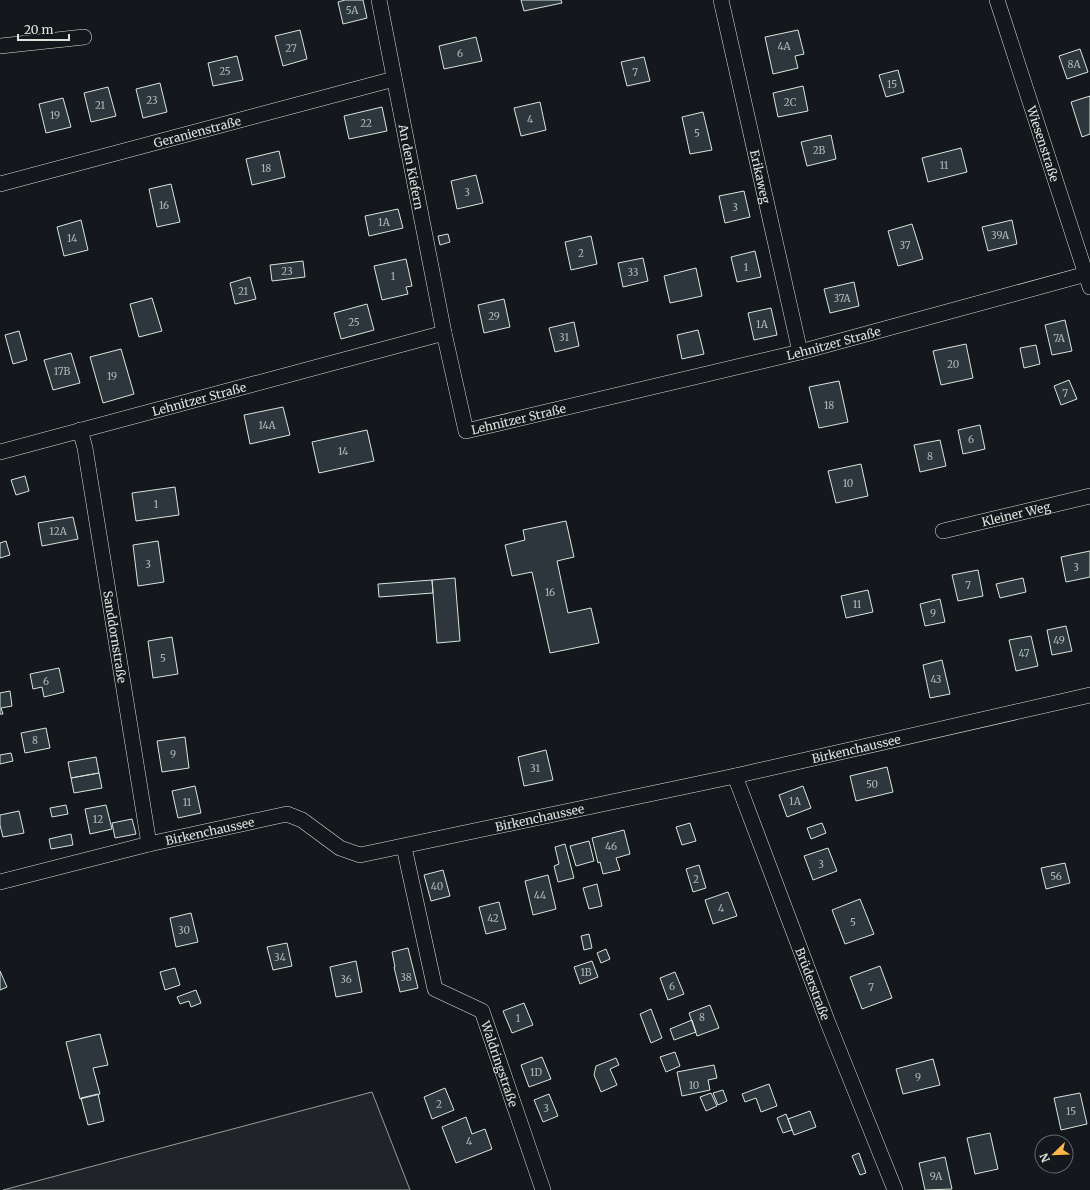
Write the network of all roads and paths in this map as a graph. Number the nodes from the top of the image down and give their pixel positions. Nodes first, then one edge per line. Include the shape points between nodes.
1 (379, 0) edge
2 (721, 0) edge
3 (997, 0) edge
4 (84, 37) dead end
5 (0, 46) edge
6 (394, 79) junction
7 (0, 184) edge
8 (1089, 278) edge
9 (444, 334) junction
10 (800, 352) junction
11 (80, 430) junction
12 (0, 452) edge
13 (1090, 496) edge
14 (943, 531) dead end
15 (1090, 695) edge
16 (735, 776) junction
17 (149, 844) junction
18 (404, 847) junction
19 (0, 882) edge
20 (543, 1190) edge
21 (895, 1190) edge

1 - 6 street, An den Kiefern
2 - 10 street, Erikaweg
3 - 8 street, Wiesenstraße
4 - 5 street
6 - 7 street, Geranienstraße
6 - 9 street, An den Kiefern
8 - 10 street, Lehnitzer Straße
9 - 10 street, Lehnitzer Straße via 466,431
9 - 11 street, Lehnitzer Straße
11 - 12 street, Lehnitzer Straße
11 - 17 street, Sanddornstraße
13 - 14 street, Kleiner Weg
15 - 16 street, Birkenchaussee
16 - 18 street, Birkenchaussee
16 - 21 street, Brüderstraße via 828,1023
17 - 18 street, Birkenchaussee via 287,814 302,820 340,848 360,855
17 - 19 street, Birkenchaussee
18 - 20 street, Waldringstraße via 435,989 482,1011

